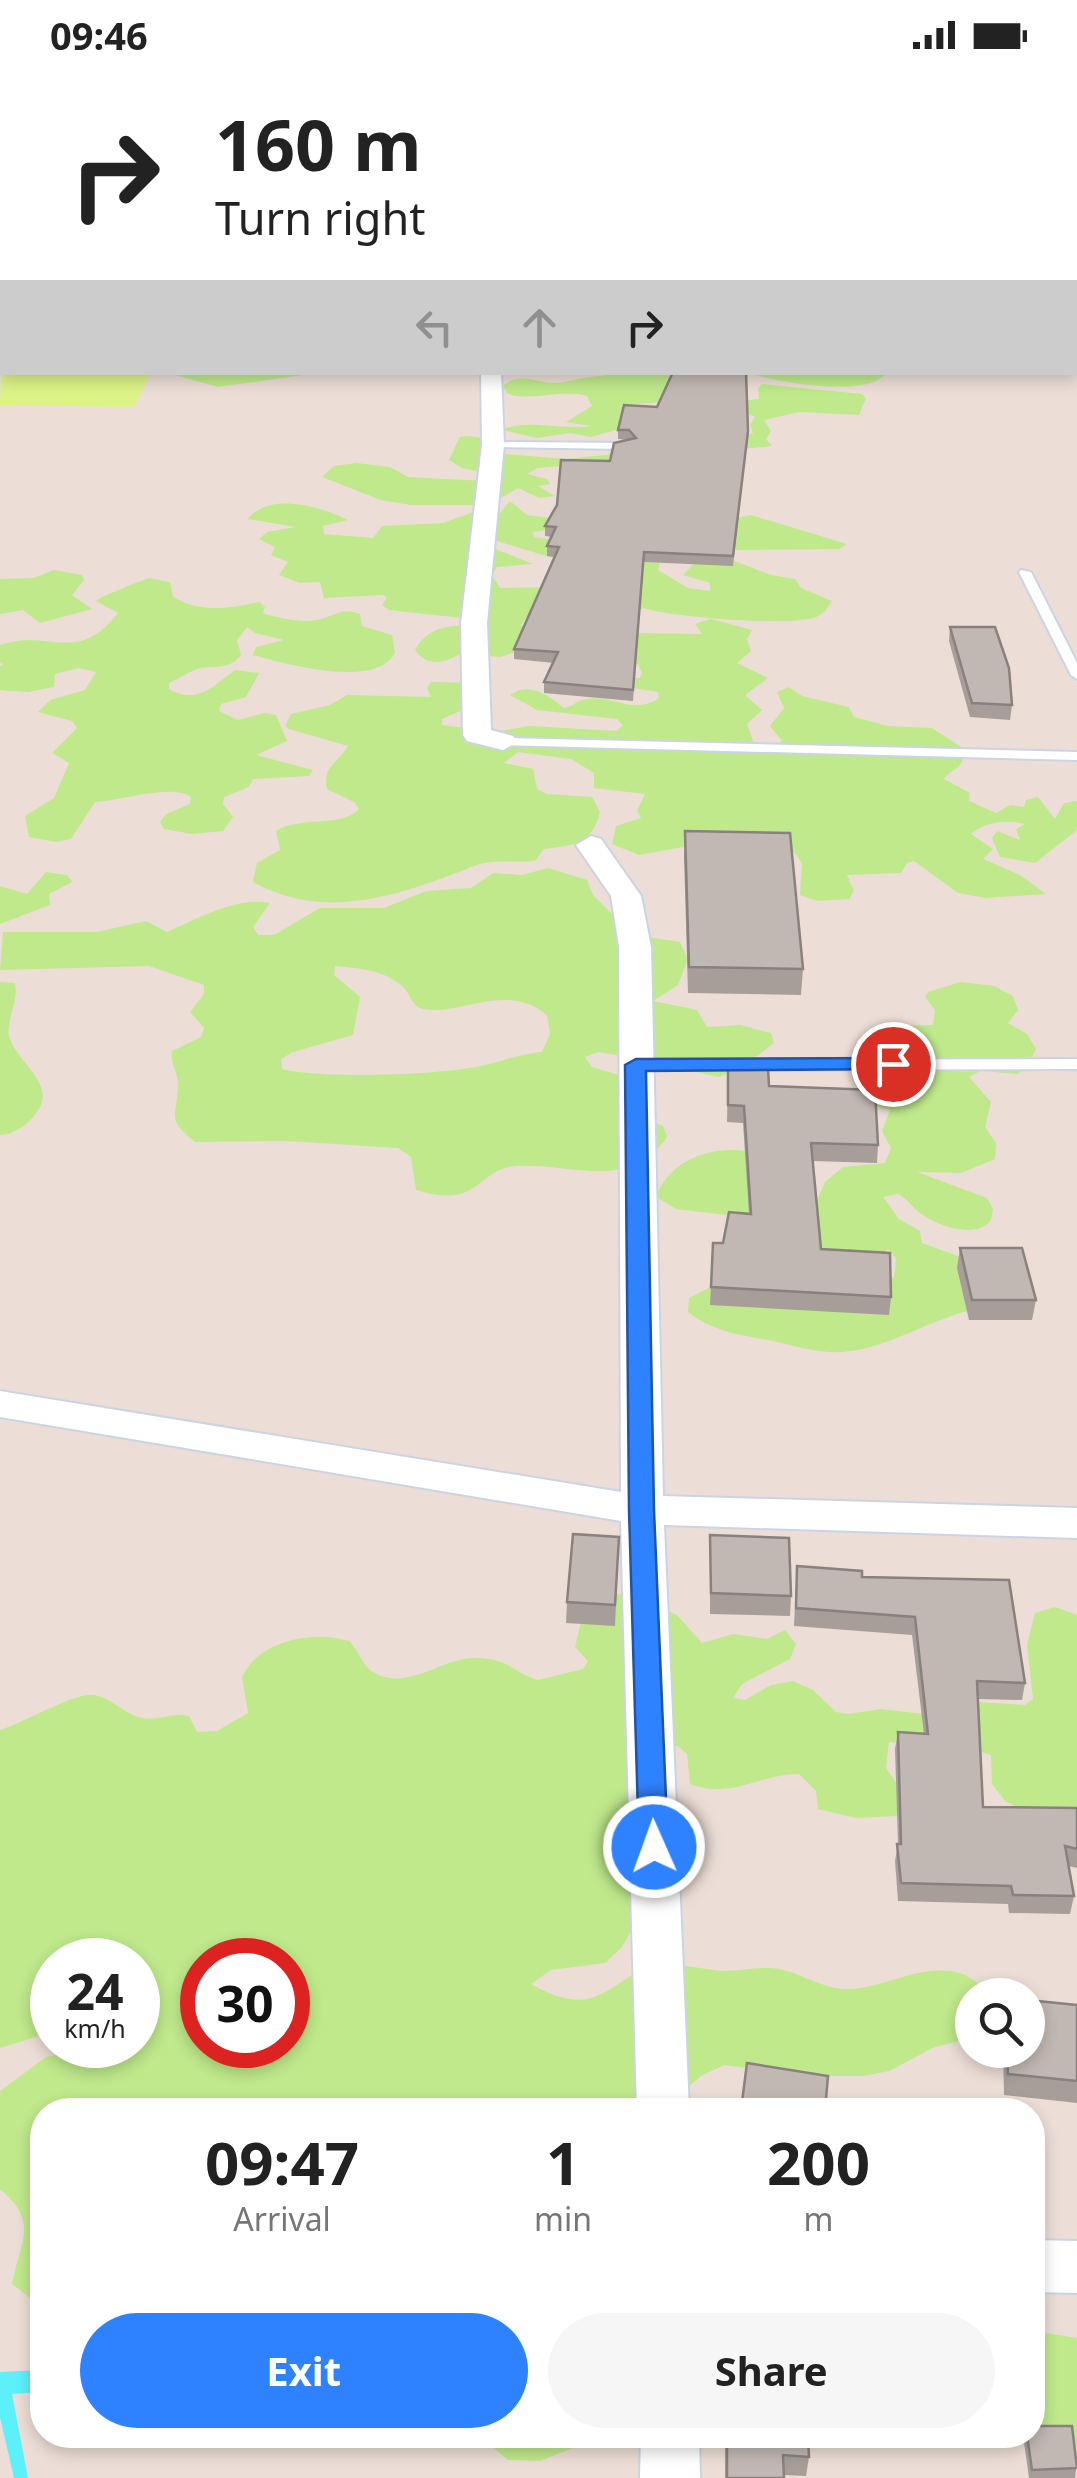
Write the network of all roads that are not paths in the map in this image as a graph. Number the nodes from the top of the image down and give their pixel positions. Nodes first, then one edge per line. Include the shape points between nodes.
1 (492, 375) edge
2 (493, 445) junction
3 (628, 446) edge
4 (1026, 572) dead end
5 (1077, 675) edge
6 (504, 742) joint
7 (1077, 756) edge
8 (590, 845) dead end
9 (1077, 1064) edge
10 (636, 1065) junction
11 (0, 1404) edge
12 (642, 1510) junction
13 (1077, 1523) edge
14 (663, 2098) edge
15 (1045, 2266) edge
16 (1077, 2267) edge
17 (670, 2448) edge
18 (670, 2478) edge

1 - 2 street
2 - 3 lane
2 - 6 street via 474,622 477,735
4 - 5 lane
6 - 7 lane
8 - 10 street via 626,896 635,947
9 - 10 lane
10 - 12 street
11 - 12 street
12 - 13 street
12 - 14 street
15 - 16 street
17 - 18 street

